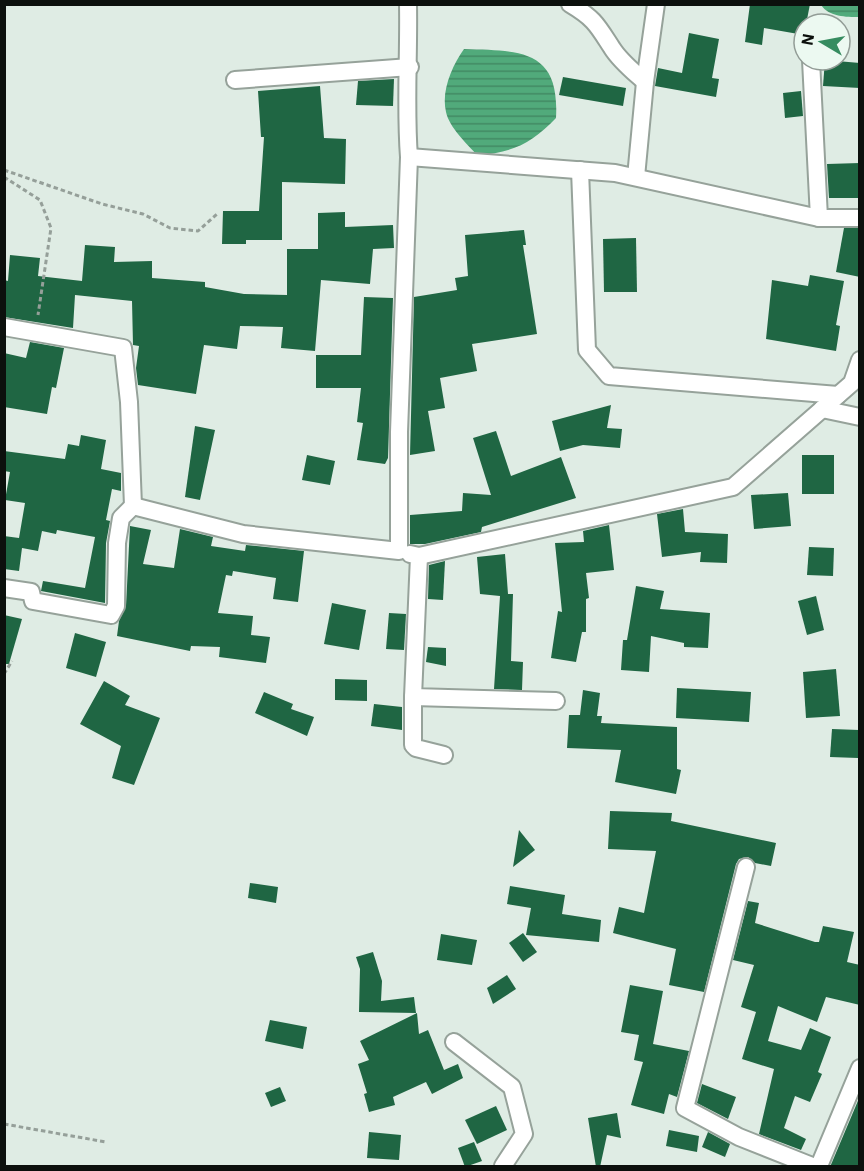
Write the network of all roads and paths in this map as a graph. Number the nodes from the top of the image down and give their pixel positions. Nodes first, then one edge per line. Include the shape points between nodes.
1 (408, 4) edge
2 (570, 4) edge
3 (656, 4) edge
4 (410, 67) junction
5 (811, 72) edge
6 (235, 80) dead end
7 (645, 82) junction
8 (409, 157) junction
9 (4, 170) edge
10 (580, 170) junction
11 (4, 177) edge
12 (636, 177) junction
13 (217, 214) dead end
14 (819, 218) junction
15 (860, 218) edge
16 (4, 327) edge
17 (36, 332) junction
18 (860, 360) edge
19 (838, 395) junction
20 (822, 409) junction
21 (860, 417) edge
22 (132, 506) junction
23 (399, 551) junction
24 (419, 556) junction
25 (4, 588) edge
26 (12, 662) dead end
27 (4, 674) edge
28 (413, 696) junction
29 (556, 700) dead end
30 (444, 754) dead end
31 (746, 867) dead end
32 (454, 1042) dead end
33 (860, 1068) edge
34 (4, 1124) edge
35 (106, 1142) dead end
36 (503, 1167) edge
37 (812, 1167) edge
38 (819, 1167) edge

1 - 4 street
2 - 7 street via 602,29 612,50
3 - 7 street
4 - 6 street
4 - 8 street via 406,117
5 - 14 street
7 - 12 street
8 - 10 street
8 - 23 street via 399,432
9 - 13 path via 143,214 170,228 198,231
10 - 12 street
10 - 19 street via 587,350 609,376
11 - 17 path via 40,200 51,228
12 - 14 street
14 - 15 street
16 - 17 street
17 - 22 street via 123,348
18 - 19 street via 852,383
19 - 20 street
20 - 21 street
20 - 24 street via 733,487
22 - 23 street via 243,534
22 - 25 street via 122,518 117,543 116,606 111,615 33,601 32,592
23 - 24 street
24 - 28 street
26 - 27 path
28 - 29 street
28 - 30 street via 413,745
31 - 37 street via 685,1108 739,1137
32 - 36 street via 512,1087 524,1134
33 - 38 street
34 - 35 path

